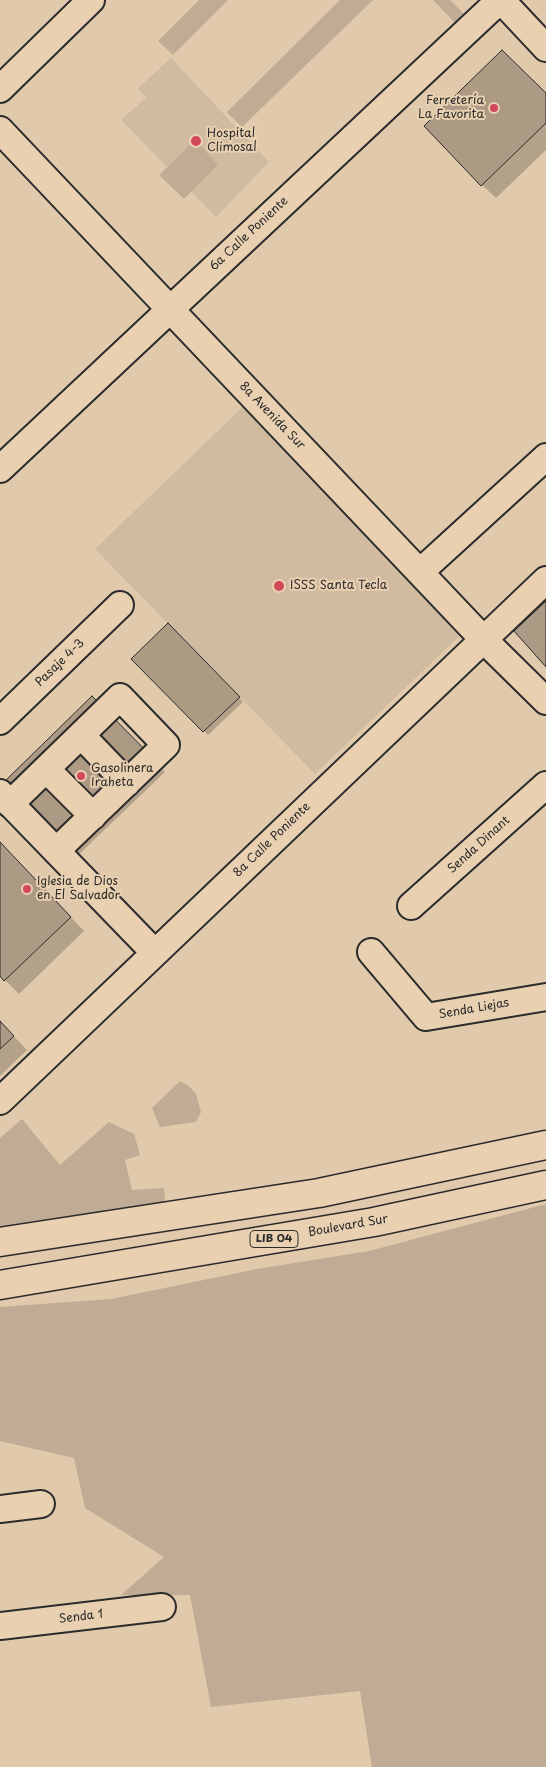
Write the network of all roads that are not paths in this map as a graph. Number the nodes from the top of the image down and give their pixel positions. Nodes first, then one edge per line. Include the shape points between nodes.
1 (91, 0) edge
2 (500, 0) edge
3 (546, 48) edge
4 (0, 89) edge
5 (0, 130) edge
6 (169, 308) junction
7 (546, 456) edge
8 (0, 469) edge
9 (420, 572) junction
10 (546, 580) edge
11 (120, 605) dead end
12 (483, 639) junction
13 (546, 701) edge
14 (0, 721) edge
15 (81, 735) junction
16 (46, 769) junction
17 (127, 782) junction
18 (546, 785) edge
19 (5, 799) edge
20 (93, 816) junction
21 (56, 851) junction
22 (411, 906) dead end
23 (154, 952) junction
24 (371, 952) dead end
25 (546, 997) edge
26 (0, 1101) edge
27 (546, 1144) edge
28 (546, 1185) edge
29 (0, 1242) edge
30 (0, 1285) edge
31 (41, 1504) dead end
32 (0, 1509) edge
33 (162, 1607) dead end
34 (0, 1626) edge

1 - 4 street
2 - 3 street
2 - 6 street, 6a Calle Poniente
5 - 6 street, 8a Avenida Sur
6 - 8 street, 6a Calle Poniente
6 - 9 street, 8a Avenida Sur
7 - 9 street
9 - 12 street, 8a Avenida Sur
10 - 12 street, 8a Calle Poniente
11 - 14 street, Pasaje 4-3
12 - 13 street, 8a Avenida Sur
12 - 23 street, 8a Calle Poniente
15 - 16 street
15 - 17 street
15 - 17 street via 120,697 166,745
16 - 19 street
16 - 20 street
17 - 20 street
18 - 22 street, Senda Dinant
19 - 21 street
20 - 21 street
21 - 23 street
23 - 26 street, 8a Calle Poniente
24 - 25 street, Senda Liejas via 426,1017
27 - 29 highway via 319,1193
28 - 30 highway, Boulevard Sur / LIB 04 via 374,1222
31 - 32 street
33 - 34 street, Senda 1

